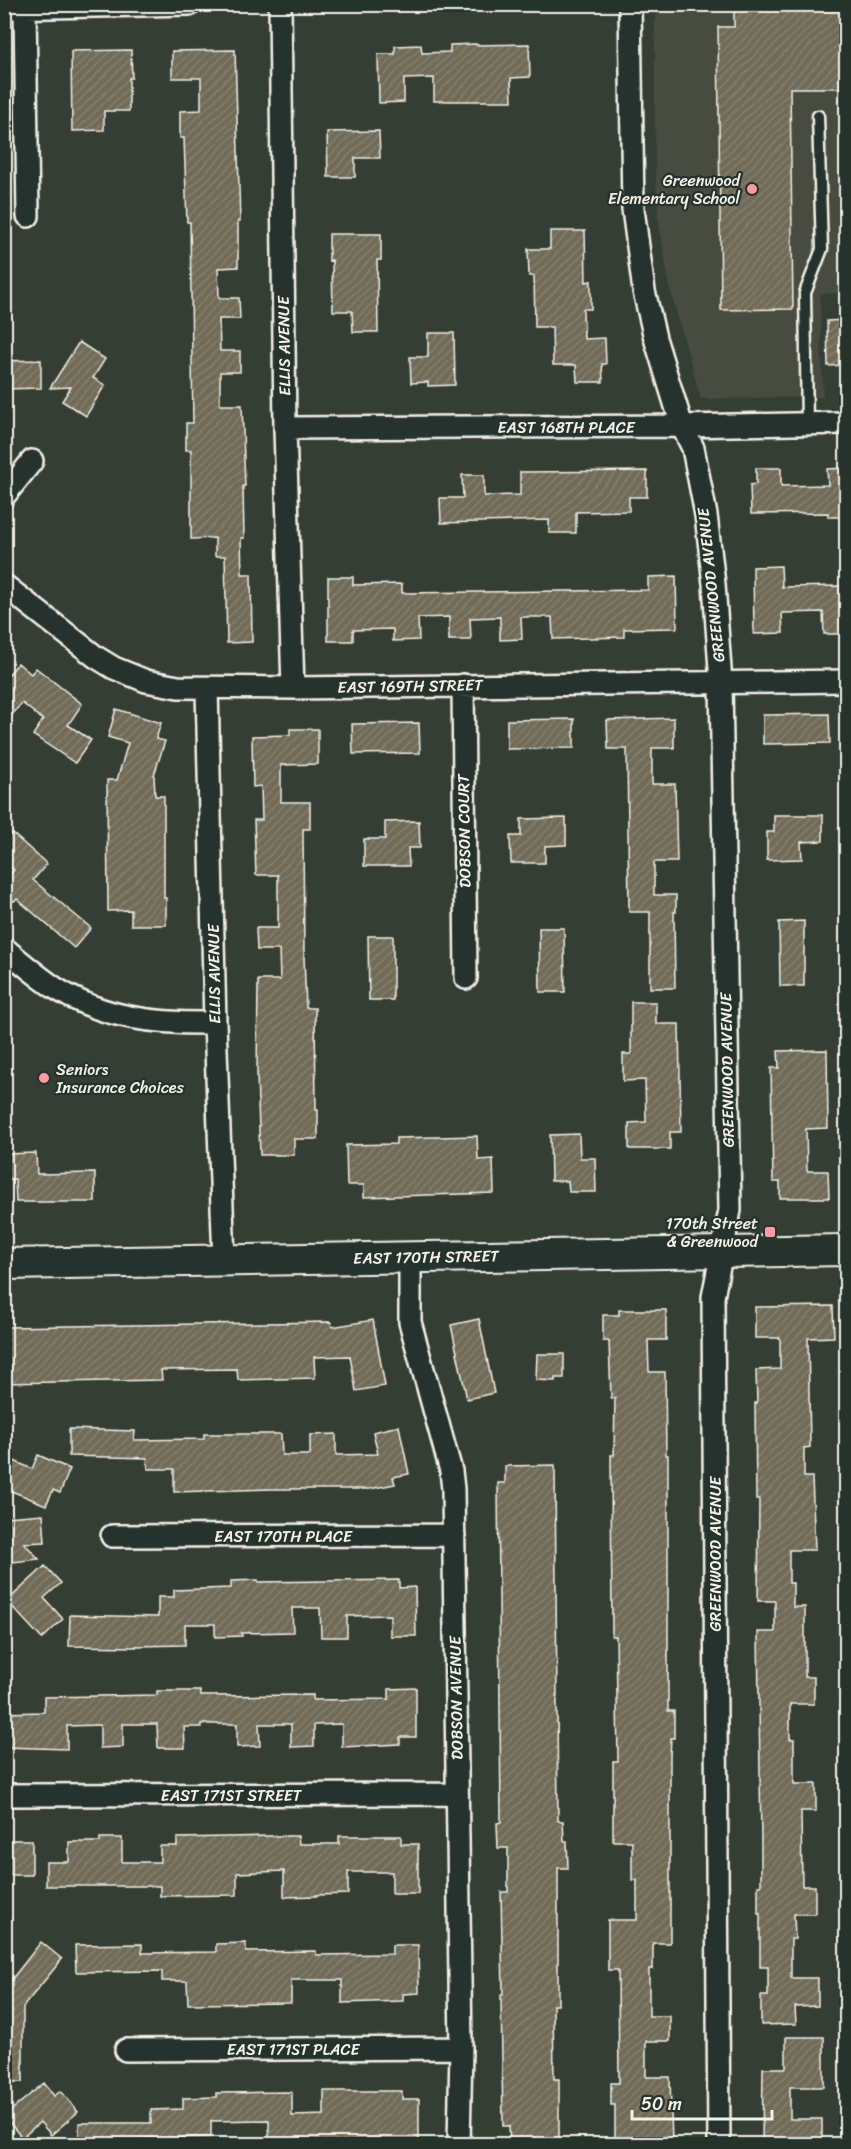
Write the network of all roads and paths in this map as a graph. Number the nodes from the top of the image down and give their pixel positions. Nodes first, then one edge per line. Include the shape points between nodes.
1 (190, 4) edge
2 (280, 4) edge
3 (630, 4) edge
4 (15, 8) edge
5 (818, 116) dead end
6 (27, 216) dead end
7 (807, 423) junction
8 (846, 423) edge
9 (682, 426) junction
10 (285, 428) junction
11 (32, 461) dead end
12 (4, 496) edge
13 (4, 585) edge
14 (846, 681) edge
15 (721, 683) junction
16 (462, 684) junction
17 (207, 688) junction
18 (292, 688) junction
19 (4, 948) edge
20 (466, 978) dead end
21 (215, 1023) junction
22 (846, 1250) edge
23 (721, 1252) junction
24 (410, 1257) junction
25 (224, 1260) junction
26 (4, 1264) edge
27 (454, 1535) junction
28 (112, 1536) dead end
29 (457, 1794) junction
30 (4, 1795) edge
31 (461, 2048) junction
32 (126, 2049) dead end
33 (459, 2145) edge
34 (719, 2145) edge

1 - 4 street
2 - 10 street, ELLIS AVENUE
3 - 9 street, GREENWOOD AVENUE via 635,220 644,291
4 - 6 street
5 - 7 lane via 822,249 805,293
7 - 8 street, EAST 168TH PLACE
7 - 9 street, EAST 168TH PLACE
9 - 10 street, EAST 168TH PLACE
9 - 15 street, GREENWOOD AVENUE via 693,448 706,515
10 - 18 street, ELLIS AVENUE
11 - 12 street
13 - 17 street, EAST 169TH STREET via 114,668 146,681
14 - 15 street, EAST 169TH STREET
15 - 16 street, EAST 169TH STREET
15 - 23 street, GREENWOOD AVENUE via 730,1210
16 - 18 street, EAST 169TH STREET
16 - 20 street, DOBSON COURT
17 - 18 street, EAST 169TH STREET
17 - 21 street, ELLIS AVENUE
19 - 21 street via 57,989 90,1006 144,1021
21 - 25 street, ELLIS AVENUE
22 - 23 street, EAST 170TH STREET
23 - 24 street, EAST 170TH STREET
23 - 34 street, GREENWOOD AVENUE via 713,1297
24 - 25 street, EAST 170TH STREET
24 - 27 street, DOBSON AVENUE via 410,1322 451,1471
25 - 26 street, EAST 170TH STREET
27 - 28 street, EAST 170TH PLACE
27 - 29 street, DOBSON AVENUE
29 - 30 street, EAST 171ST STREET
29 - 31 street, DOBSON AVENUE
31 - 32 street, EAST 171ST PLACE
31 - 33 street, DOBSON AVENUE

